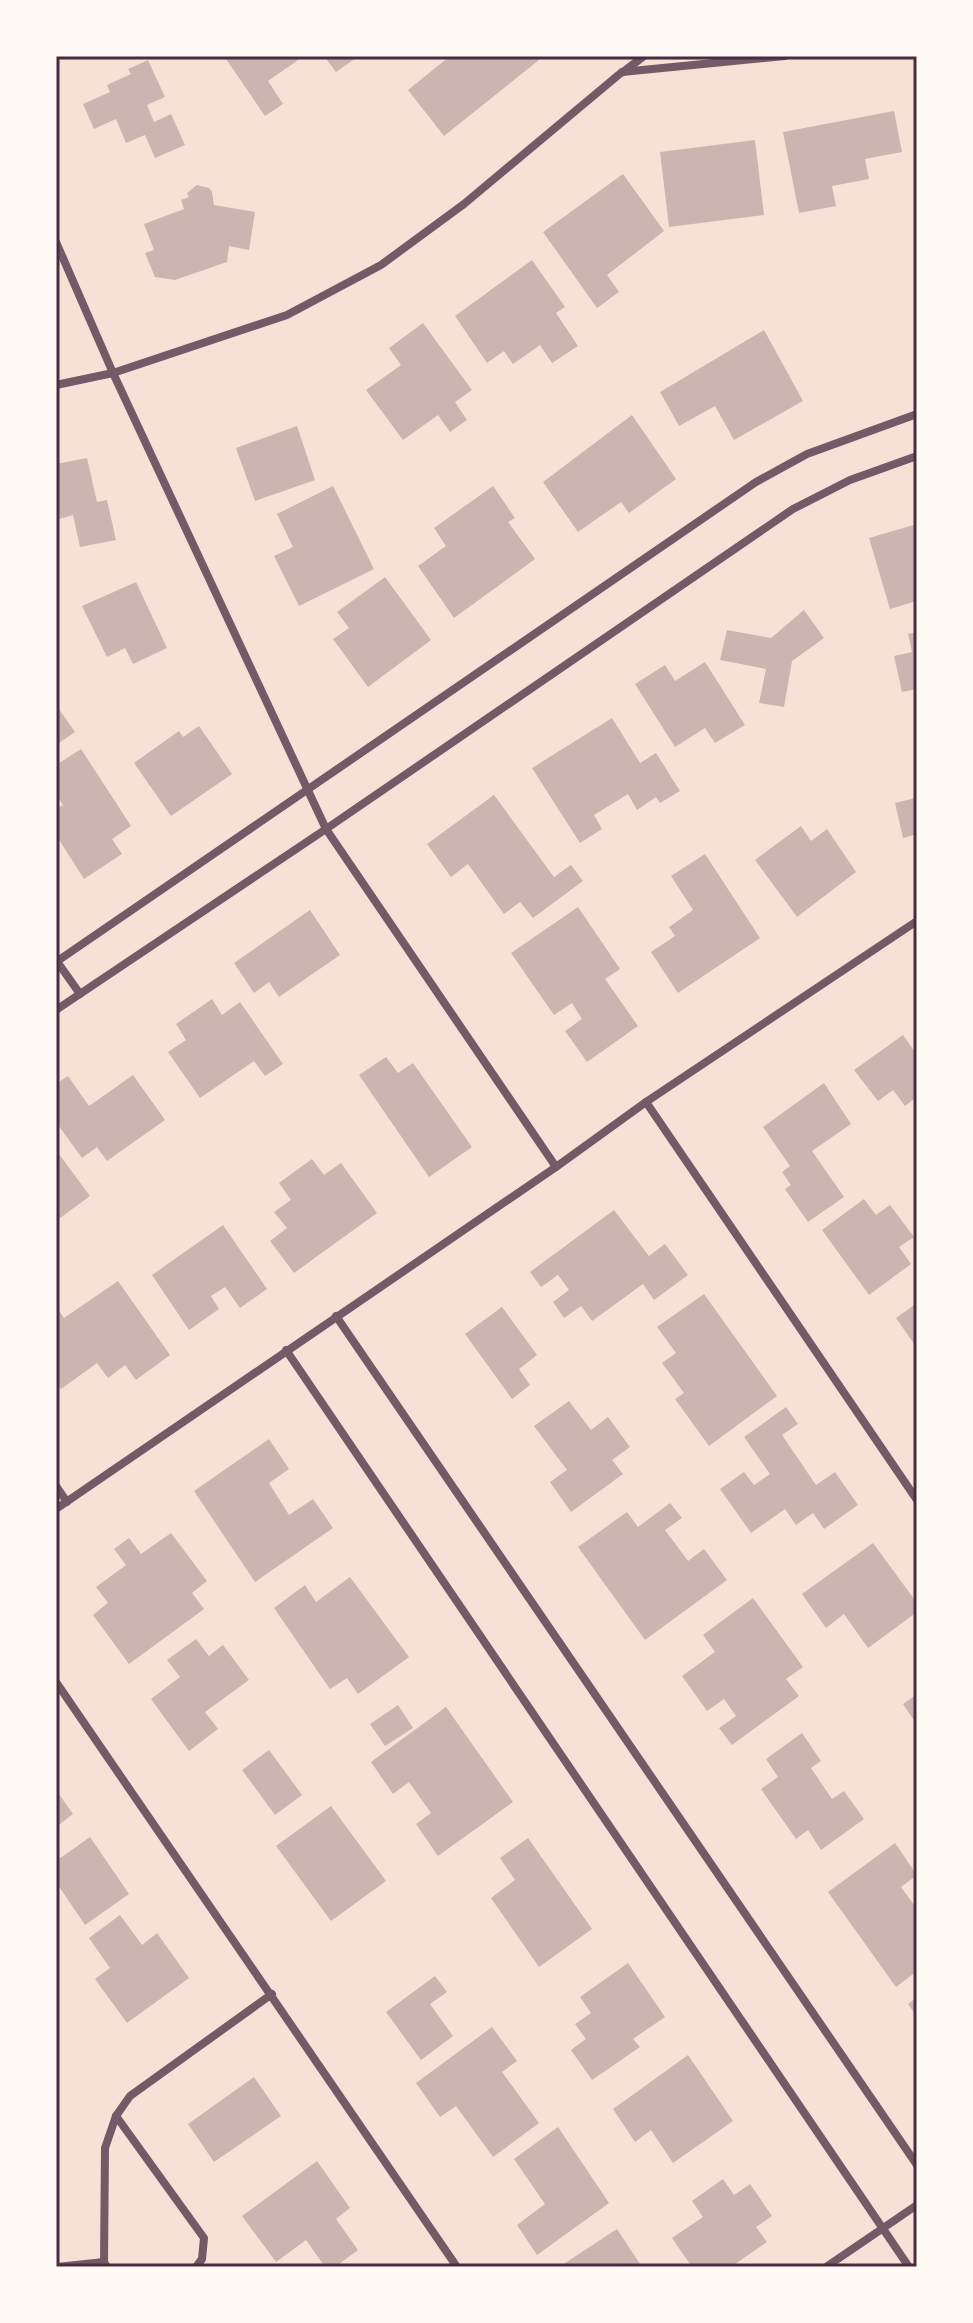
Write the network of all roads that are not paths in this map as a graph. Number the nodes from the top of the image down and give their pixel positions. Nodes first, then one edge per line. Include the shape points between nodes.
1 (644, 56) edge
2 (785, 56) edge
3 (622, 72) junction
4 (56, 242) edge
5 (113, 373) junction
6 (56, 385) edge
7 (917, 414) edge
8 (917, 456) edge
9 (308, 790) junction
10 (326, 829) junction
11 (917, 921) edge
12 (57, 961) edge
13 (80, 994) junction
14 (56, 1010) edge
15 (646, 1102) junction
16 (556, 1167) junction
17 (336, 1316) junction
18 (286, 1350) junction
19 (56, 1486) edge
20 (917, 1500) edge
21 (67, 1502) junction
22 (56, 1509) edge
23 (56, 1682) edge
24 (272, 1994) junction
25 (116, 2116) junction
26 (917, 2165) edge
27 (917, 2205) edge
28 (882, 2229) junction
29 (106, 2264) edge
30 (57, 2267) edge
31 (196, 2267) edge
32 (457, 2267) edge
33 (826, 2267) edge
34 (909, 2267) edge

1 - 3 street
2 - 3 street
3 - 5 street via 464,204 381,265 287,315
4 - 5 street
5 - 6 street
5 - 9 street
7 - 9 street via 807,454 756,482
8 - 10 street via 850,480 793,509
9 - 10 street
9 - 12 street
10 - 13 street
10 - 16 street
11 - 15 street
12 - 13 street
13 - 14 street
15 - 16 street
15 - 20 street
16 - 17 street
17 - 18 street
17 - 26 street
18 - 21 street
18 - 28 street
19 - 21 street
21 - 22 street
23 - 24 street
24 - 25 street via 130,2096
24 - 32 street
25 - 29 street via 105,2148
25 - 31 street via 204,2238
27 - 28 street
28 - 33 street
28 - 34 street
29 - 30 street

